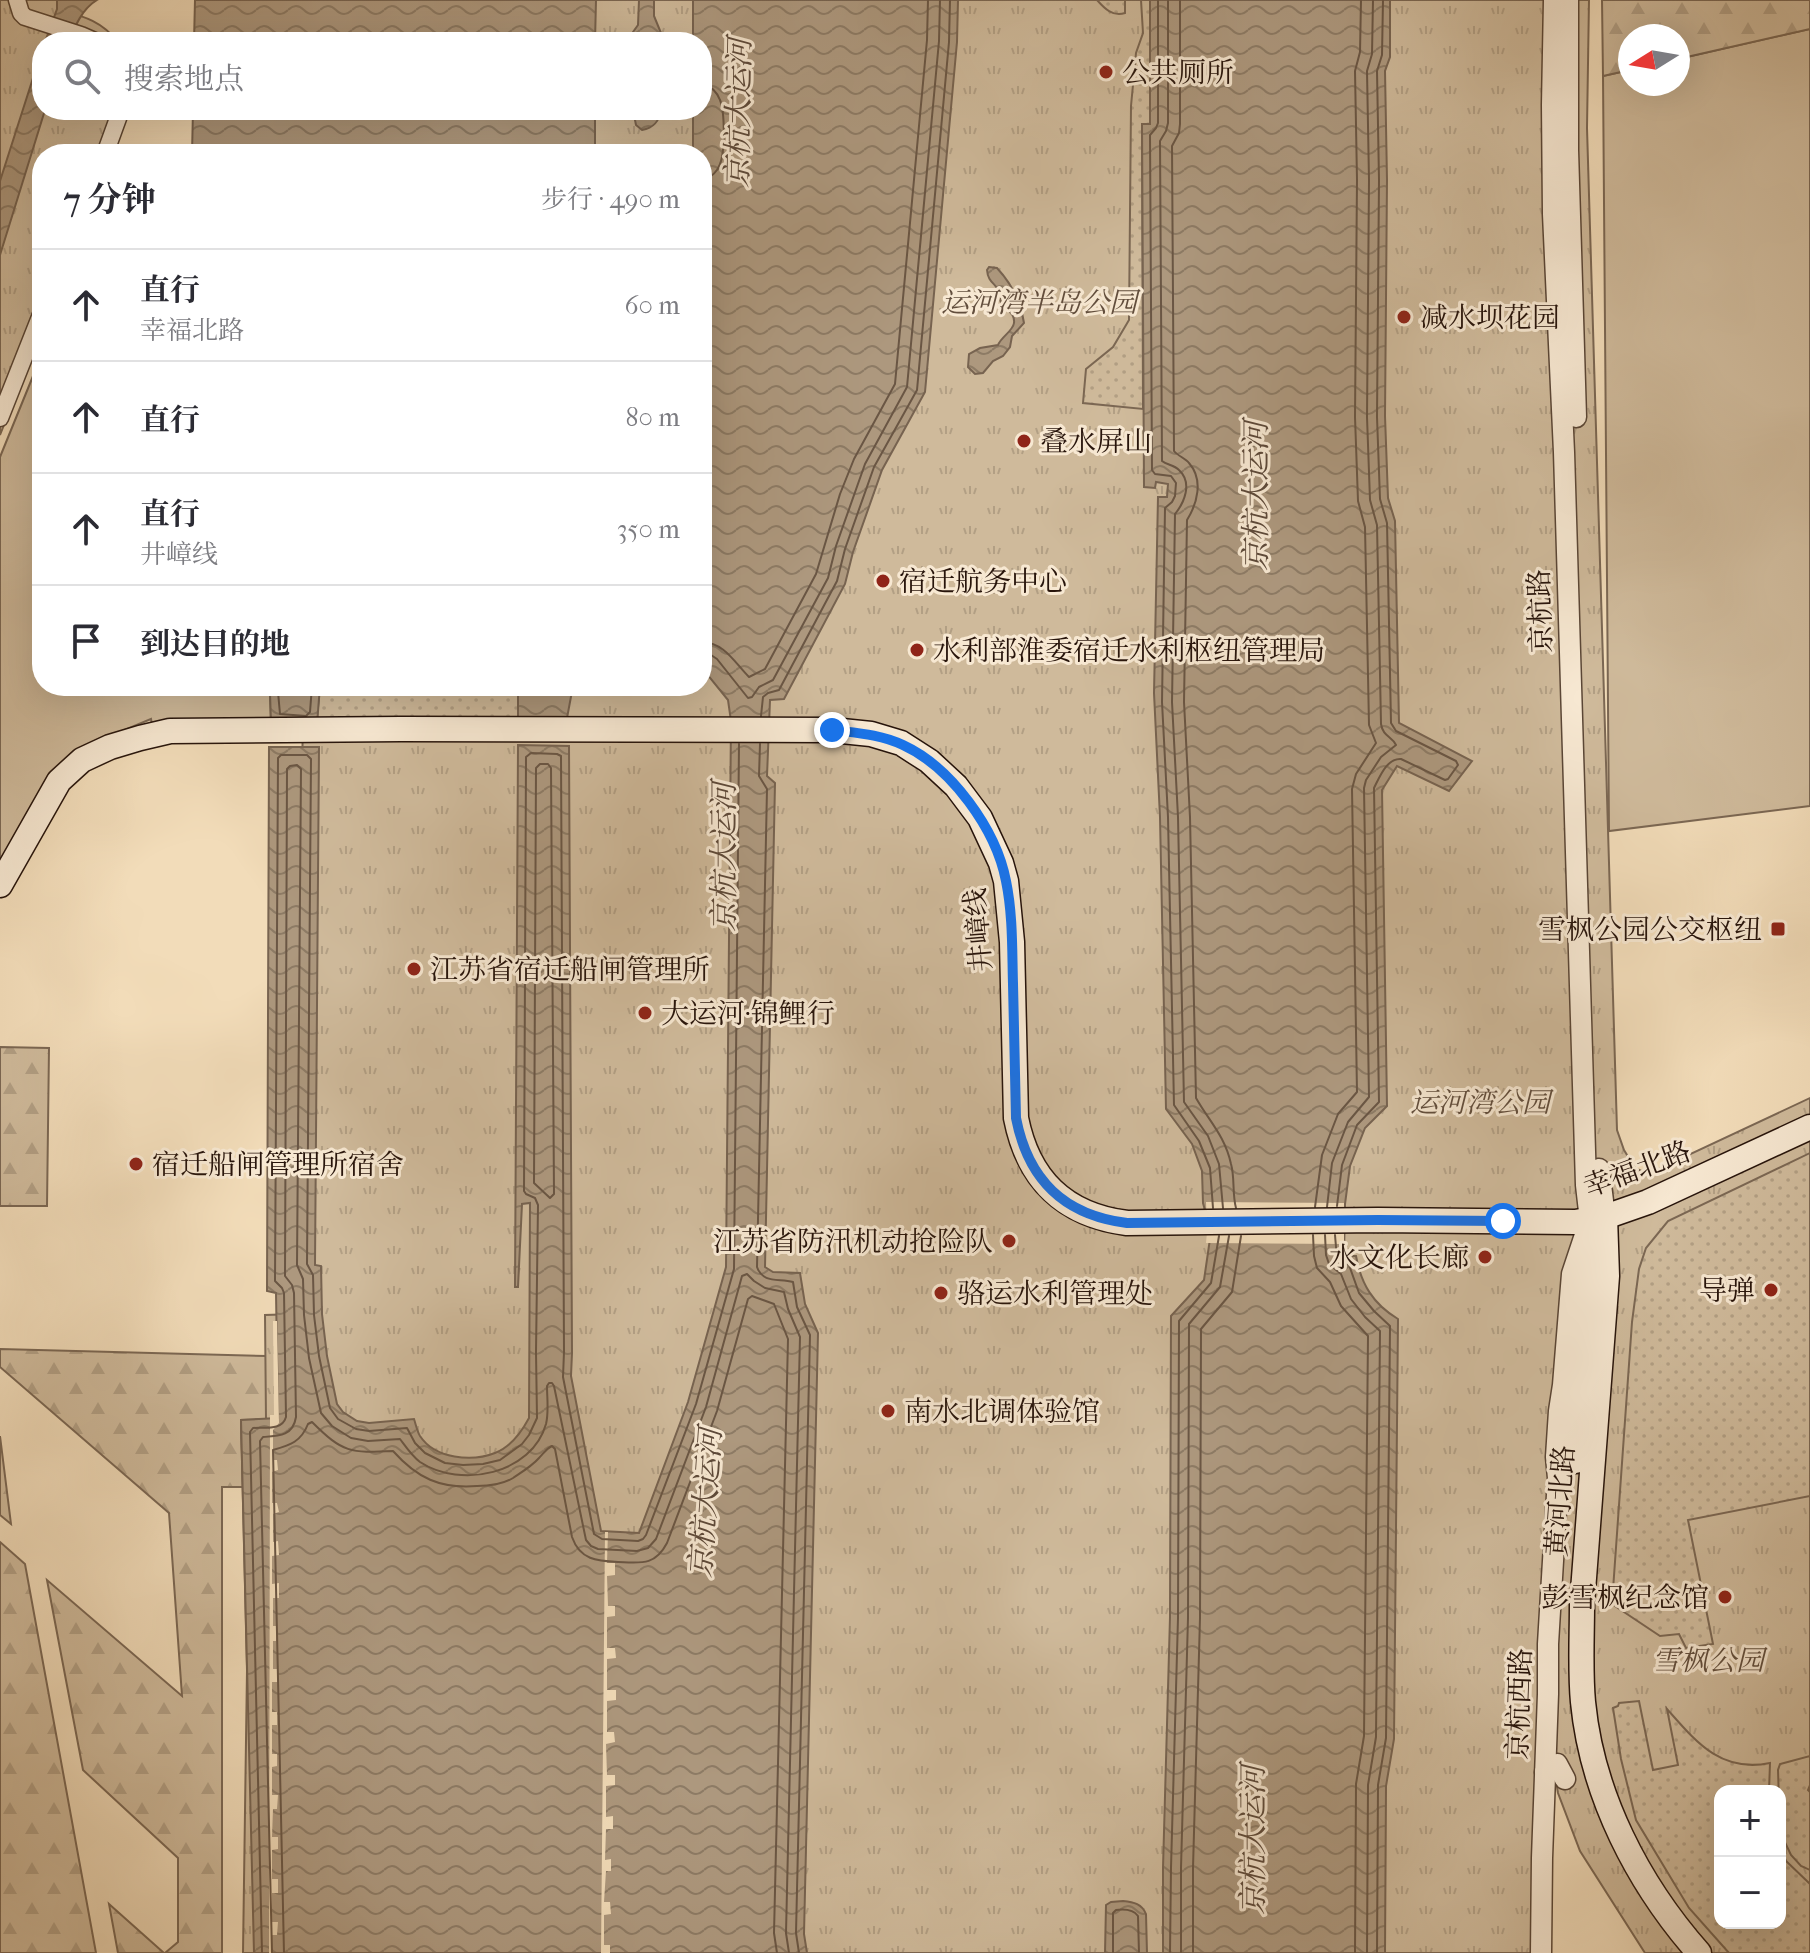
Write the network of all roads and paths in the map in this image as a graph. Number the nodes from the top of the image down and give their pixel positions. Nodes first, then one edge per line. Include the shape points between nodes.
1 (17, 0) edge
2 (1554, 0) edge
3 (1568, 0) edge
4 (71, 32) edge
5 (117, 120) edge
6 (109, 144) edge
7 (32, 337) edge
8 (0, 418) edge
9 (0, 885) edge
10 (1810, 1127) edge
11 (1598, 1218) junction
12 (1378, 1220) joint
13 (1545, 1772) junction
14 (1565, 1779) dead end
15 (1541, 1953) edge
16 (1678, 1953) edge
17 (1699, 1953) edge

1 - 4 street via 25,17
2 - 11 street, 京杭路 via 1553,214 1586,1185
3 - 11 street, 京杭路
5 - 6 street
7 - 8 street
9 - 12 main road, 井嶂线 via 59,781 82,760 170,731 871,734 916,752 956,786 997,853 1006,881 1012,942 1016,1118 1036,1172 1060,1198 1097,1218 1127,1223
10 - 11 main road, 幸福北路 via 1648,1202
11 - 12 main road, 幸福北路
11 - 13 street, 京杭西路 via 1572,1274 1556,1457
11 - 16 main road, 黄河北路 via 1589,1275 1566,1688 1579,1755 1602,1828 1649,1916
11 - 17 main road, 黄河北路 via 1607,1276 1582,1604 1584,1712 1601,1784 1625,1845 1658,1902
13 - 14 street via 1557,1764
13 - 15 street, 京杭西路

